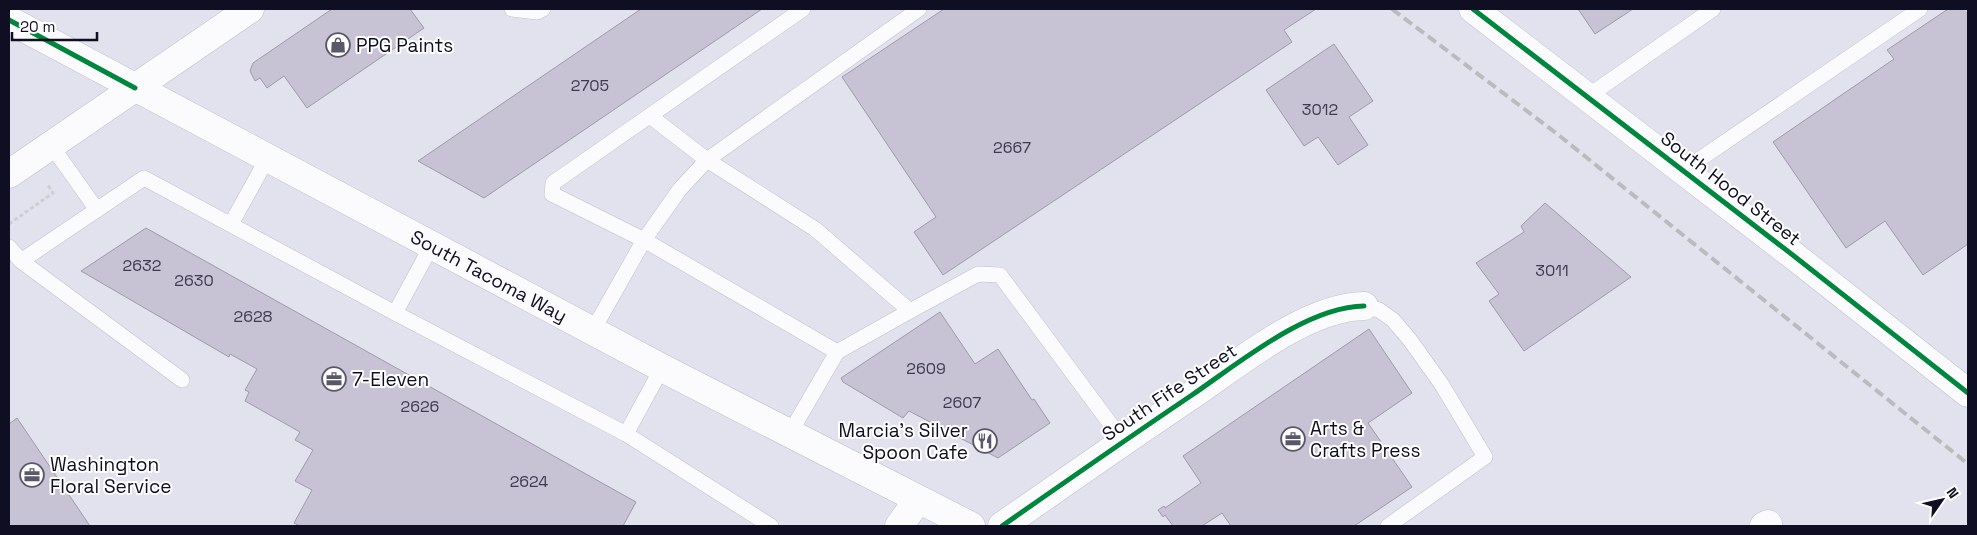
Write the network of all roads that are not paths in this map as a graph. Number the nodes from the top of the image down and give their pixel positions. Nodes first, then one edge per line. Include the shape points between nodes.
1 (250, 9) edge
2 (512, 9) edge
3 (543, 9) edge
4 (803, 9) edge
5 (1473, 9) edge
6 (1713, 9) edge
7 (1920, 9) edge
8 (911, 11) edge
9 (9, 20) edge
10 (135, 88) junction
11 (1587, 96) junction
12 (650, 116) junction
13 (51, 145) junction
14 (267, 159) junction
15 (706, 160) junction
16 (1684, 170) junction
17 (9, 174) edge
18 (97, 210) junction
19 (231, 224) junction
20 (644, 240) junction
21 (432, 245) junction
22 (9, 247) edge
23 (21, 261) junction
24 (1364, 306) joint
25 (910, 311) junction
26 (395, 313) junction
27 (593, 330) junction
28 (837, 352) junction
29 (662, 368) junction
30 (182, 380) dead end
31 (1968, 393) edge
32 (790, 433) junction
33 (626, 434) junction
34 (1123, 441) junction
35 (918, 500) junction
36 (771, 526) edge
37 (899, 526) edge
38 (970, 526) edge
39 (1002, 526) edge
40 (1388, 526) edge

1 - 10 main road
2 - 3 lane via 537,12
4 - 12 lane
5 - 11 main road, South Hood Street
6 - 11 lane
7 - 16 lane
8 - 15 lane
9 - 10 main road, South Tacoma Way
10 - 13 main road
10 - 14 main road, South Tacoma Way
11 - 16 main road, South Hood Street
12 - 15 lane
12 - 20 lane via 553,184 552,194
13 - 17 main road
13 - 18 lane
14 - 19 lane
14 - 21 main road, South Tacoma Way
15 - 20 lane via 680,189
15 - 25 lane via 815,229
16 - 31 main road, South Hood Street
18 - 19 lane via 144,178
18 - 23 lane
19 - 26 lane
20 - 27 lane
20 - 28 lane
21 - 26 lane
21 - 27 main road, South Tacoma Way
22 - 23 lane
23 - 30 lane
24 - 34 main road, South Fife Street via 1331,311 1292,329
24 - 40 lane via 1393,320 1410,340 1442,385 1485,457
25 - 28 lane
25 - 34 lane via 978,274 1000,275
26 - 33 lane
27 - 29 main road, South Tacoma Way
28 - 32 lane
29 - 32 main road, South Tacoma Way
29 - 33 lane
32 - 35 main road, South Tacoma Way
33 - 36 lane
34 - 39 main road, South Fife Street
35 - 37 main road
35 - 38 main road, South Tacoma Way

